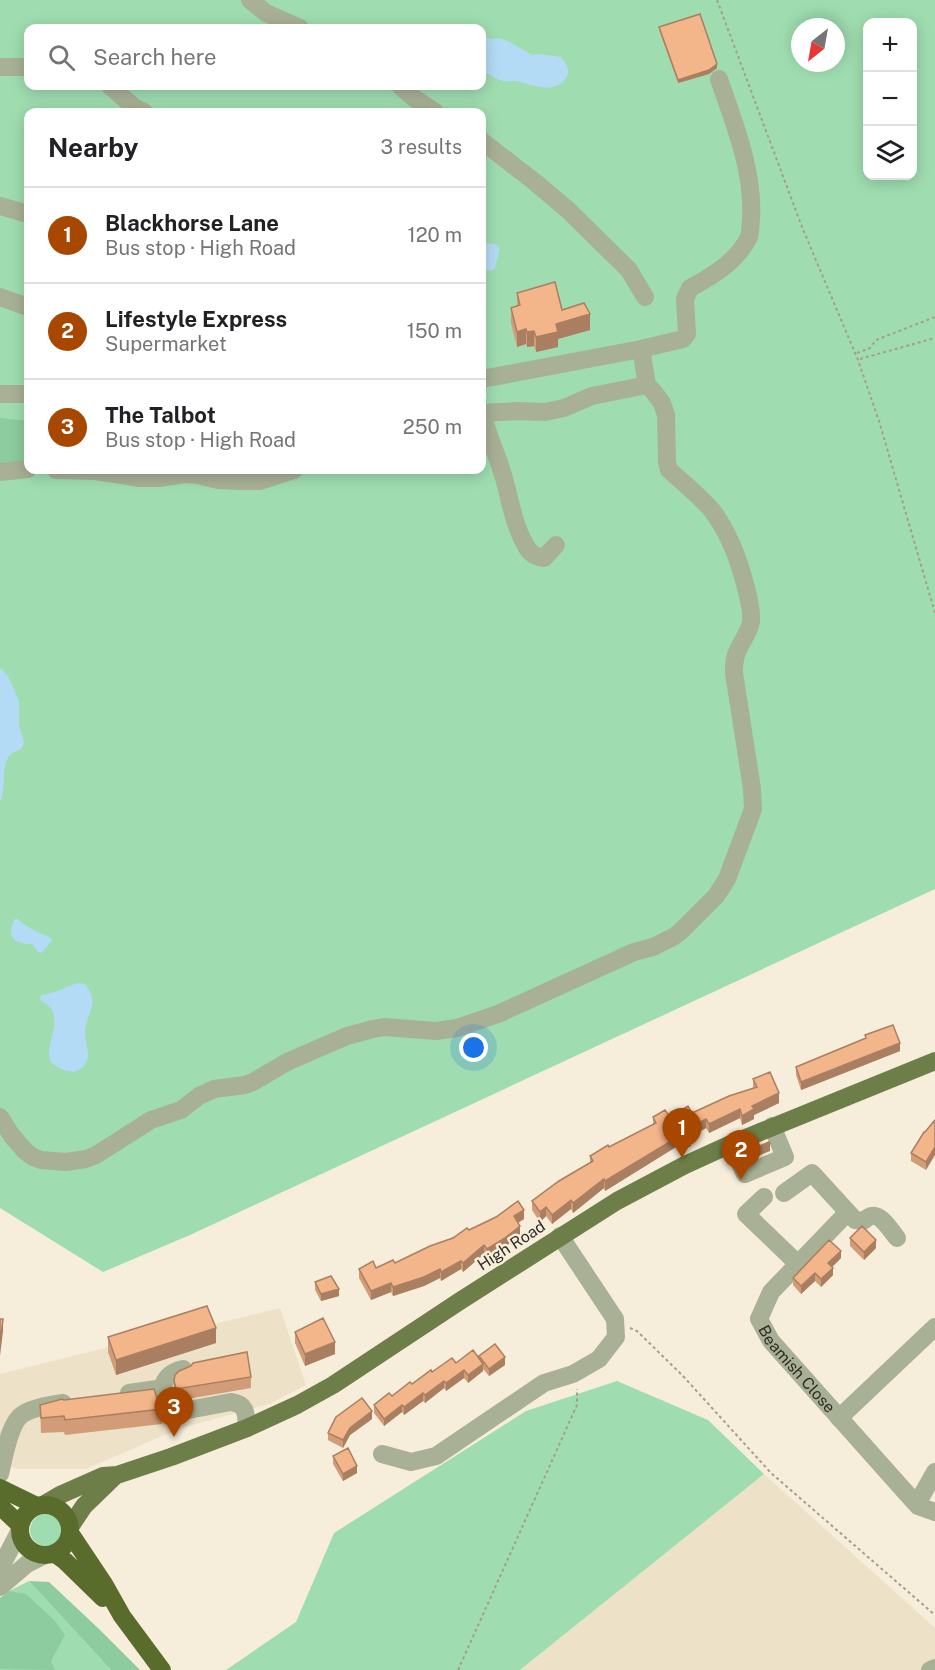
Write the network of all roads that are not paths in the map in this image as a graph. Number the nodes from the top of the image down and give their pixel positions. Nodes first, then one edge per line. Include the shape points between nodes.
1 (250, 0) edge
2 (291, 24) edge
3 (0, 67) edge
4 (24, 67) edge
5 (719, 79) dead end
6 (115, 90) edge
7 (405, 90) edge
8 (136, 108) edge
9 (429, 108) edge
10 (486, 144) edge
11 (0, 206) edge
12 (24, 213) edge
13 (0, 297) edge
14 (645, 297) dead end
15 (24, 306) edge
16 (641, 349) junction
17 (486, 378) edge
18 (647, 385) junction
19 (0, 394) edge
20 (24, 394) edge
21 (486, 412) edge
22 (486, 424) edge
23 (24, 469) edge
24 (0, 472) edge
25 (115, 474) edge
26 (186, 474) edge
27 (186, 474) edge
28 (282, 474) edge
29 (556, 546) dead end
30 (935, 1061) edge
31 (0, 1117) edge
32 (772, 1126) junction
33 (731, 1144) junction
34 (784, 1193) dead end
35 (764, 1197) dead end
36 (847, 1213) junction
37 (560, 1236) junction
38 (897, 1238) dead end
39 (798, 1264) junction
40 (935, 1327) edge
41 (183, 1369) edge
42 (163, 1394) junction
43 (116, 1395) edge
44 (76, 1401) edge
45 (839, 1418) junction
46 (247, 1428) junction
47 (382, 1454) dead end
48 (935, 1472) edge
49 (0, 1474) edge
50 (117, 1475) junction
51 (0, 1488) edge
52 (917, 1504) junction
53 (40, 1505) junction
54 (0, 1506) edge
55 (935, 1512) edge
56 (20, 1528) junction
57 (70, 1530) junction
58 (49, 1555) junction
59 (0, 1569) edge
60 (0, 1587) edge
61 (122, 1616) junction
62 (935, 1668) edge
63 (162, 1670) edge
64 (930, 1670) edge

1 - 2 street via 266,13
3 - 4 street
5 - 16 street via 748,177 750,235 734,259 690,288 686,299 687,334 683,339
6 - 8 street
7 - 9 street
10 - 14 street via 568,210 629,270
11 - 12 street
13 - 15 street
16 - 17 street
16 - 18 street
18 - 21 street via 592,396 545,412
18 - 31 street via 666,415 669,470 723,527 735,549 750,612 751,621 737,651 734,673 753,808 727,879 716,896 680,932 663,943 633,952 498,1014 446,1030 384,1027 347,1036 287,1062 253,1082 214,1089 199,1096 181,1110 150,1120 86,1159 59,1162 33,1157 18,1144
19 - 20 street
22 - 29 street via 525,545 531,553 544,558
23 - 24 street
25 - 27 street via 159,478
26 - 28 street via 240,482
30 - 32 main road, High Road
32 - 33 main road, High Road
32 - 33 street via 785,1156 745,1174
33 - 37 main road, High Road via 627,1196
34 - 36 street via 812,1173
35 - 39 street via 746,1214
36 - 38 street via 860,1222 871,1216 879,1217
36 - 39 street
37 - 46 main road, High Road via 333,1385
37 - 47 street via 615,1319 616,1337 599,1359 576,1373 544,1383 436,1456 411,1462
39 - 45 street, Beamish Close via 771,1292 759,1319 771,1341
40 - 45 street, Beamish Close
41 - 42 street via 166,1378
42 - 43 street via 157,1389
42 - 46 street via 172,1413 239,1403 245,1408
44 - 49 street via 23,1413 17,1418
45 - 52 street, Beamish Close
46 - 50 main road, High Road
48 - 52 street
50 - 53 main road, High Road via 103,1476
50 - 57 main road, High Road via 84,1506
51 - 53 highway
52 - 55 street, Beamish Close
53 - 56 highway via 26,1513
53 - 57 highway via 51,1505 64,1513
54 - 56 highway
56 - 58 highway via 24,1546 36,1554
56 - 59 street
57 - 58 highway via 63,1549
57 - 61 highway
58 - 60 street via 27,1564
58 - 61 highway via 65,1561
61 - 63 highway
62 - 64 street

